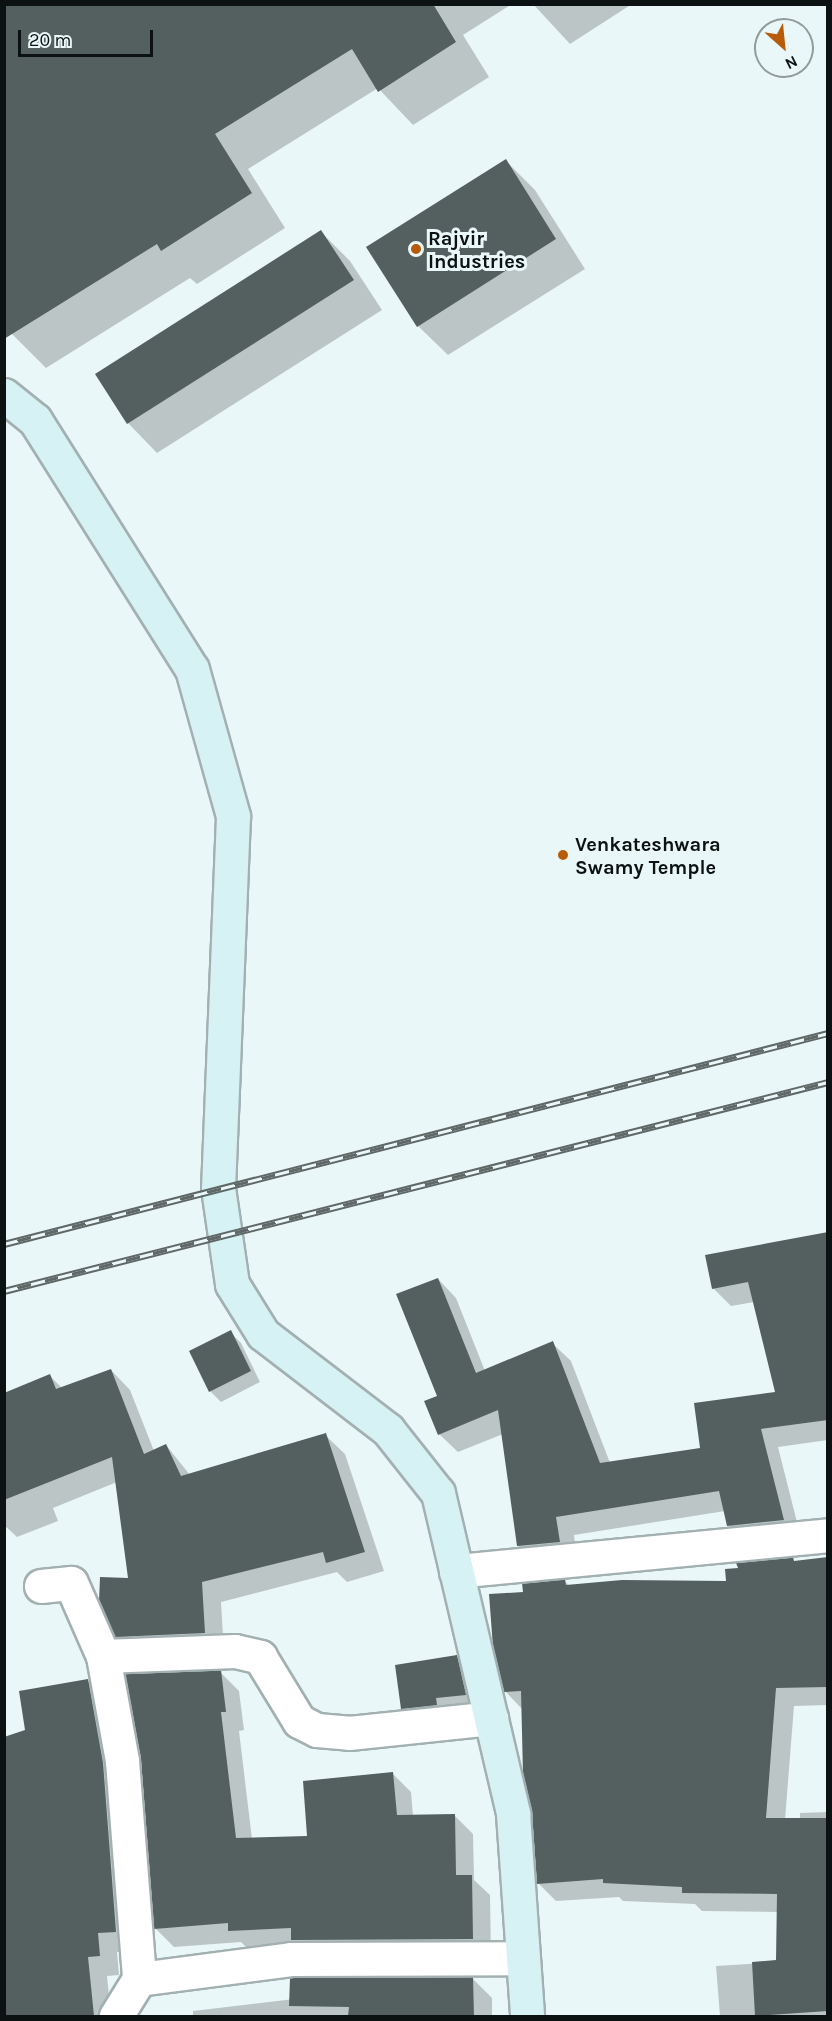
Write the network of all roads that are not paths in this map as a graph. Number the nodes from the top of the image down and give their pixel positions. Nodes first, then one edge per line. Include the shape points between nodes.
1 (4, 395) edge
2 (828, 1535) edge
3 (456, 1571) junction
4 (41, 1586) dead end
5 (103, 1656) junction
6 (491, 1718) junction
7 (523, 1958) junction
8 (139, 1979) junction
9 (116, 2016) edge
10 (527, 2016) edge

1 - 3 street via 35,420 192,669 233,816 218,1188 232,1284 263,1334 388,1430 438,1493
2 - 3 street
3 - 6 street
4 - 5 street via 71,1583
5 - 6 street via 235,1651 260,1658 299,1721 317,1730 348,1733
5 - 8 street via 122,1761
6 - 7 street via 513,1814
7 - 8 street via 291,1959
7 - 10 street
8 - 9 street

